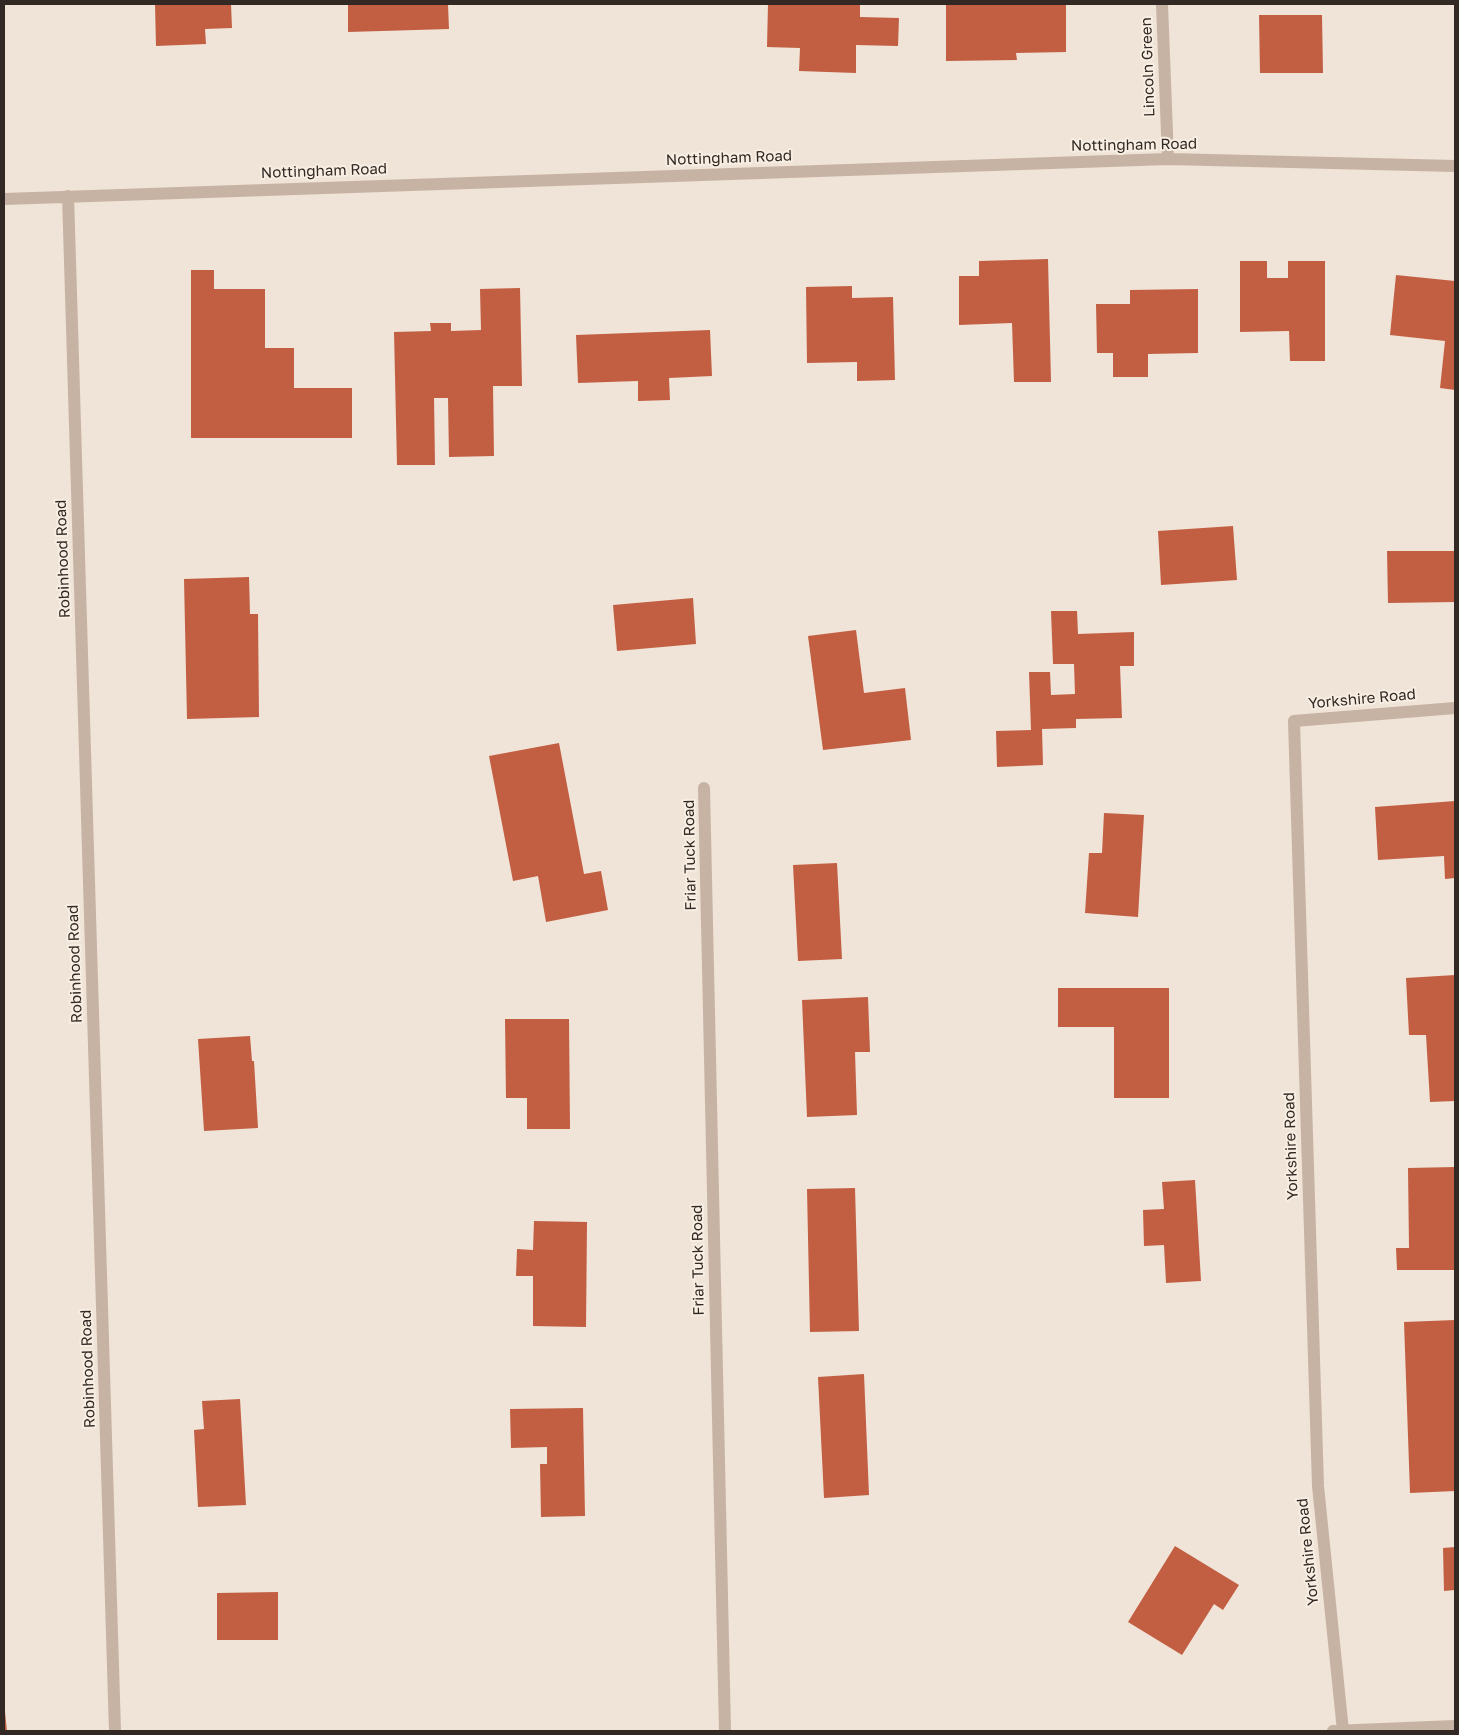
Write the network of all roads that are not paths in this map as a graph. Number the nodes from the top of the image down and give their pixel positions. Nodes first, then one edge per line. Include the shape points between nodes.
1 (1162, 4) edge
2 (1168, 159) junction
3 (1455, 166) edge
4 (68, 196) junction
5 (4, 199) edge
6 (1455, 708) edge
7 (704, 788) dead end
8 (1455, 1726) edge
9 (115, 1731) edge
10 (725, 1731) edge
11 (1333, 1731) edge
12 (1343, 1731) edge

1 - 2 street, Lincoln Green
2 - 3 street, Nottingham Road
2 - 4 street, Nottingham Road
4 - 5 street, Nottingham Road
4 - 9 street, Robinhood Road
6 - 12 street, Yorkshire Road via 1294,721 1318,1486
7 - 10 street, Friar Tuck Road
8 - 12 street
11 - 12 street

